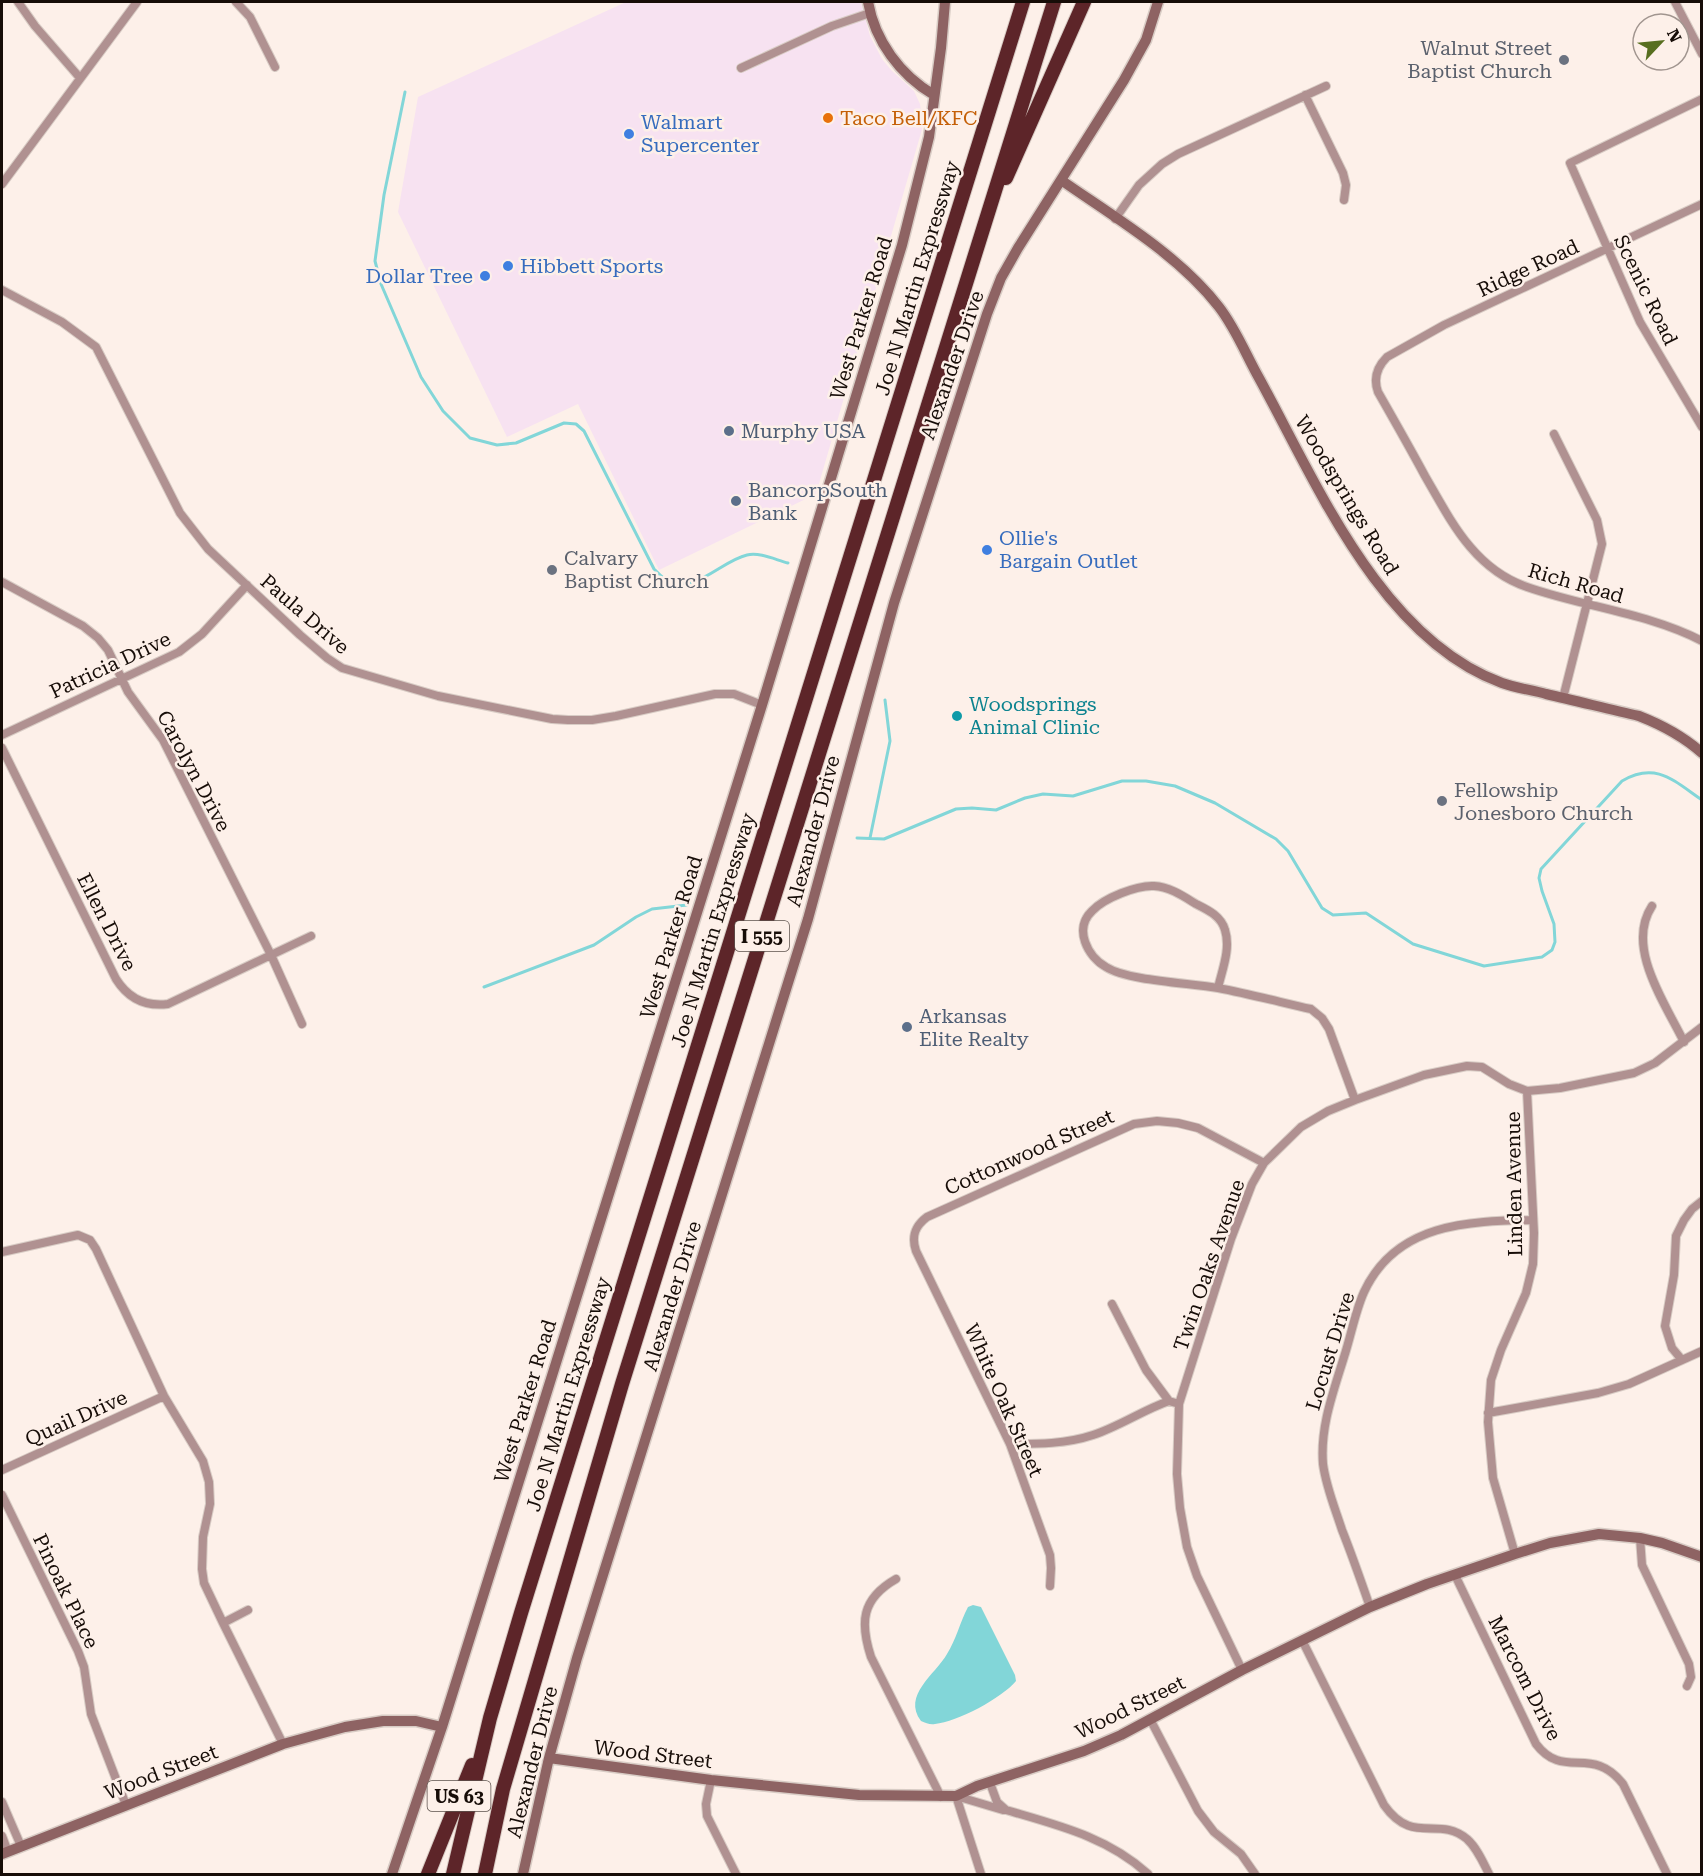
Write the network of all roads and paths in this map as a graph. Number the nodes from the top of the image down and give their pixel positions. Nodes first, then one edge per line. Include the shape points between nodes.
1 (18, 2) edge
2 (137, 2) edge
3 (236, 2) edge
4 (945, 2) edge
5 (1023, 2) edge
6 (1054, 2) edge
7 (1084, 2) edge
8 (1158, 2) edge
9 (1675, 2) edge
10 (869, 7) edge
11 (1701, 54) edge
12 (275, 67) dead end
13 (741, 68) dead end
14 (80, 78) junction
15 (1326, 86) dead end
16 (934, 95) junction
17 (1305, 95) junction
18 (1701, 99) edge
19 (1061, 180) junction
20 (2, 184) edge
21 (1344, 200) dead end
22 (1701, 204) edge
23 (1115, 219) junction
24 (978, 243) junction
25 (1607, 249) junction
26 (2, 291) edge
27 (1377, 372) joint
28 (1701, 427) edge
29 (1554, 434) dead end
30 (2, 582) edge
31 (247, 585) junction
32 (1588, 605) junction
33 (1701, 641) edge
34 (122, 679) junction
35 (1563, 698) junction
36 (762, 705) junction
37 (2, 735) edge
38 (2, 748) edge
39 (1701, 753) edge
40 (1652, 906) dead end
41 (311, 936) dead end
42 (270, 955) junction
43 (1218, 988) junction
44 (302, 1024) dead end
45 (1701, 1027) edge
46 (1684, 1041) junction
47 (1527, 1091) junction
48 (1354, 1100) junction
49 (1264, 1163) junction
50 (1701, 1201) edge
51 (1533, 1220) junction
52 (914, 1232) joint
53 (2, 1252) edge
54 (1112, 1304) dead end
55 (1701, 1351) edge
56 (1682, 1360) junction
57 (164, 1396) junction
58 (1169, 1401) junction
59 (1179, 1404) junction
60 (1488, 1413) junction
61 (1011, 1444) junction
62 (2, 1470) edge
63 (2, 1495) edge
64 (1640, 1538) junction
65 (1515, 1554) junction
66 (1701, 1557) edge
67 (1455, 1575) junction
68 (896, 1579) dead end
69 (1050, 1586) dead end
70 (1371, 1607) junction
71 (248, 1610) dead end
72 (223, 1623) junction
73 (1302, 1640) junction
74 (1242, 1670) junction
75 (1687, 1686) dead end
76 (490, 1718) junction
77 (1150, 1719) junction
78 (442, 1727) junction
79 (283, 1744) junction
80 (549, 1758) junction
81 (711, 1780) junction
82 (990, 1783) junction
83 (956, 1796) junction
84 (941, 1797) junction
85 (2, 1802) edge
86 (126, 1805) junction
87 (1006, 1810) junction
88 (2, 1836) edge
89 (21, 1846) junction
90 (5, 1853) edge
91 (392, 1875) edge
92 (428, 1875) edge
93 (453, 1875) edge
94 (485, 1875) edge
95 (523, 1875) edge
96 (735, 1875) edge
97 (981, 1875) edge
98 (1148, 1875) edge
99 (1255, 1875) edge
100 (1489, 1875) edge
101 (1667, 1875) edge

1 - 14 street
2 - 14 street
3 - 12 street via 250,17
4 - 16 street, West Parker Road
5 - 76 highway, Joe N Martin Expressway / I 555
6 - 24 highway, I 555
7 - 24 highway
8 - 19 street, Alexander Drive via 1146,40
9 - 11 street
10 - 13 street
10 - 16 street via 890,56 913,81
14 - 20 street
15 - 17 street
16 - 36 street, West Parker Road via 929,137 902,245
17 - 21 street via 1343,173
17 - 23 street via 1162,164 1139,185
18 - 25 street, Scenic Road via 1570,163
19 - 23 street, Woodsprings Road
19 - 80 street, Alexander Drive via 1001,278 987,314 894,603 808,919
22 - 25 street, Ridge Road
23 - 35 street, Woodsprings Road via 1157,248 1219,308 1337,522 1383,592 1406,619 1426,639 1461,663 1502,683
24 - 94 highway, I 555 via 622,1384 503,1789
25 - 27 street, Ridge Road via 1444,325 1387,357
25 - 28 street, Scenic Road via 1640,322
26 - 31 street, Paula Drive via 62,322 96,347 180,513 208,549
27 - 32 street, Rich Road via 1378,392 1456,530 1475,554 1520,585
29 - 32 street via 1601,532 1600,555
30 - 34 street, Carolyn Drive via 94,634 108,650
31 - 34 street, Patricia Drive via 186,648
31 - 36 street, Paula Drive via 342,668 438,696 568,720 616,716 715,694 734,694
32 - 33 street, Rich Road via 1670,626
32 - 35 street
34 - 37 street, Patricia Drive
34 - 42 street, Carolyn Drive via 163,740
35 - 39 street, Woodsprings Road via 1639,716 1689,741
36 - 78 street, West Parker Road
38 - 42 street, Ellen Drive via 116,979 128,994 144,1003 168,1004
40 - 46 street via 1642,933 1644,954
41 - 42 street, Ellen Drive
42 - 44 street, Carolyn Drive
43 - 43 street via 1110,970 1096,962 1088,951 1085,921 1104,902 1137,888 1170,889 1213,914 1226,931 1227,947
43 - 48 street via 1311,1009 1322,1018
45 - 46 street, Twin Oaks Avenue
46 - 47 street, Twin Oaks Avenue via 1634,1073
47 - 48 street, Twin Oaks Avenue via 1482,1068 1467,1066 1424,1075
47 - 51 street, Linden Avenue
48 - 49 street, Twin Oaks Avenue via 1301,1128
49 - 52 street, Cottonwood Street via 1198,1128 1178,1122 1134,1124 927,1217
49 - 59 street, Twin Oaks Avenue via 1231,1239
50 - 56 street via 1676,1236 1665,1326 1672,1348
51 - 60 street, Linden Avenue via 1530,1281 1491,1380
51 - 70 street, Locust Drive via 1477,1221 1423,1235 1391,1256 1364,1293 1327,1413 1323,1464 1330,1495
52 - 61 street, White Oak Street via 916,1251
53 - 57 street via 78,1235 90,1240
54 - 58 street via 1146,1370
55 - 56 street
56 - 60 street via 1598,1393
57 - 62 street, Quail Drive
57 - 72 street via 200,1455 209,1482 202,1569 204,1583
58 - 59 street
58 - 61 street via 1083,1437 1057,1443
59 - 74 street, Twin Oaks Avenue via 1177,1474 1187,1547
60 - 65 street, Linden Avenue via 1493,1478
61 - 69 street, White Oak Street via 1050,1555
63 - 86 street, Pinoak Place via 78,1651 91,1714
64 - 65 street, Wood Street via 1578,1536
64 - 66 street, Wood Street
64 - 75 street via 1642,1565 1689,1664
65 - 67 street, Wood Street
67 - 70 street, Wood Street
67 - 101 street, Marcom Drive via 1536,1744 1557,1762 1587,1762 1604,1766 1617,1776
68 - 84 street via 878,1591 868,1608 864,1624 866,1642
70 - 73 street, Wood Street
71 - 72 street
72 - 79 street
73 - 74 street, Wood Street
73 - 100 street via 1390,1814 1412,1828 1456,1832 1476,1849
74 - 77 street, Wood Street
76 - 92 highway, US 63
76 - 93 highway, Joe N Martin Expressway / US 63
77 - 82 street, Wood Street via 1084,1751
77 - 99 street via 1198,1811 1214,1832 1241,1854
78 - 79 street, Wood Street via 416,1721 383,1721
78 - 91 street, West Parker Road
79 - 86 street, Wood Street
80 - 81 street, Wood Street
80 - 95 street, Alexander Drive
81 - 84 street, Wood Street via 859,1796
81 - 96 street via 706,1816
82 - 83 street, Wood Street
82 - 87 street
83 - 84 street, Wood Street
83 - 87 street
83 - 97 street
85 - 89 street
86 - 89 street, Wood Street
87 - 98 street via 1088,1836 1126,1856
88 - 90 street
89 - 90 street, Wood Street

